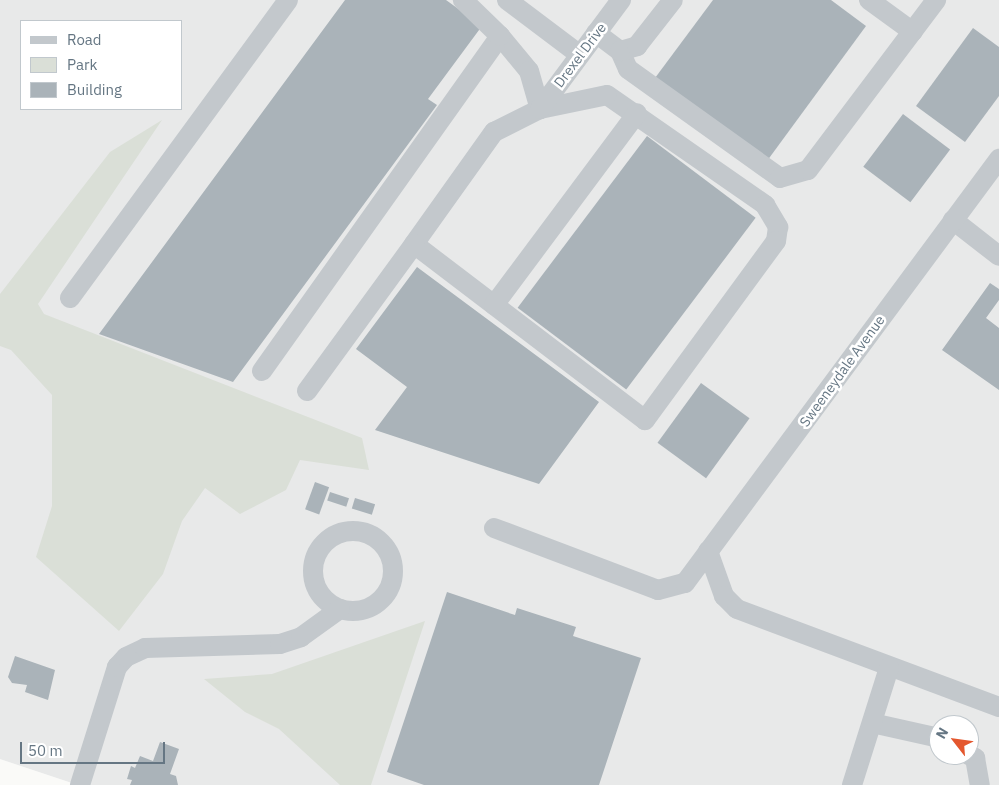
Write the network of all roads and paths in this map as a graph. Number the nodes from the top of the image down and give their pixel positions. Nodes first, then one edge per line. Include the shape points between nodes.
1 (288, 0) edge
2 (463, 0) edge
3 (506, 0) edge
4 (621, 0) edge
5 (672, 0) edge
6 (869, 0) edge
7 (936, 0) edge
8 (913, 32) junction
9 (596, 33) junction
10 (500, 36) junction
11 (580, 55) junction
12 (624, 60) junction
13 (540, 109) junction
14 (636, 113) junction
15 (999, 159) edge
16 (954, 220) junction
17 (414, 244) junction
18 (999, 256) edge
19 (70, 298) dead end
20 (494, 305) junction
21 (262, 371) dead end
22 (307, 390) dead end
23 (494, 528) dead end
24 (708, 552) junction
25 (340, 610) junction
26 (889, 668) junction
27 (999, 707) edge
28 (872, 723) junction
29 (929, 736) edge
30 (976, 765) edge
31 (80, 785) edge
32 (852, 785) edge
33 (980, 785) edge

1 - 19 street
2 - 10 street
3 - 11 street
4 - 9 street, Drexel Drive
5 - 12 street
6 - 8 street
7 - 8 street
8 - 12 street via 808,170 780,178
9 - 11 street, Drexel Drive
9 - 12 street
10 - 13 street via 529,71
10 - 21 street
11 - 13 street, Drexel Drive
13 - 14 street via 607,95
13 - 17 street via 494,132
14 - 20 street
14 - 20 street via 765,205 778,227 776,241 645,420
15 - 16 street, Sweeneydale Avenue
16 - 18 street
16 - 24 street, Sweeneydale Avenue
17 - 20 street
17 - 22 street
23 - 24 street, Sweeneydale Avenue via 658,590 685,583
24 - 26 street via 724,596 736,610
25 - 25 street via 366,610 377,604 392,583 391,557 384,545 361,532 334,536 316,556 315,582 320,594
25 - 31 street via 301,638 280,644 145,648 126,657 112,681
26 - 27 street
26 - 28 street
28 - 29 street
28 - 32 street
30 - 33 street

